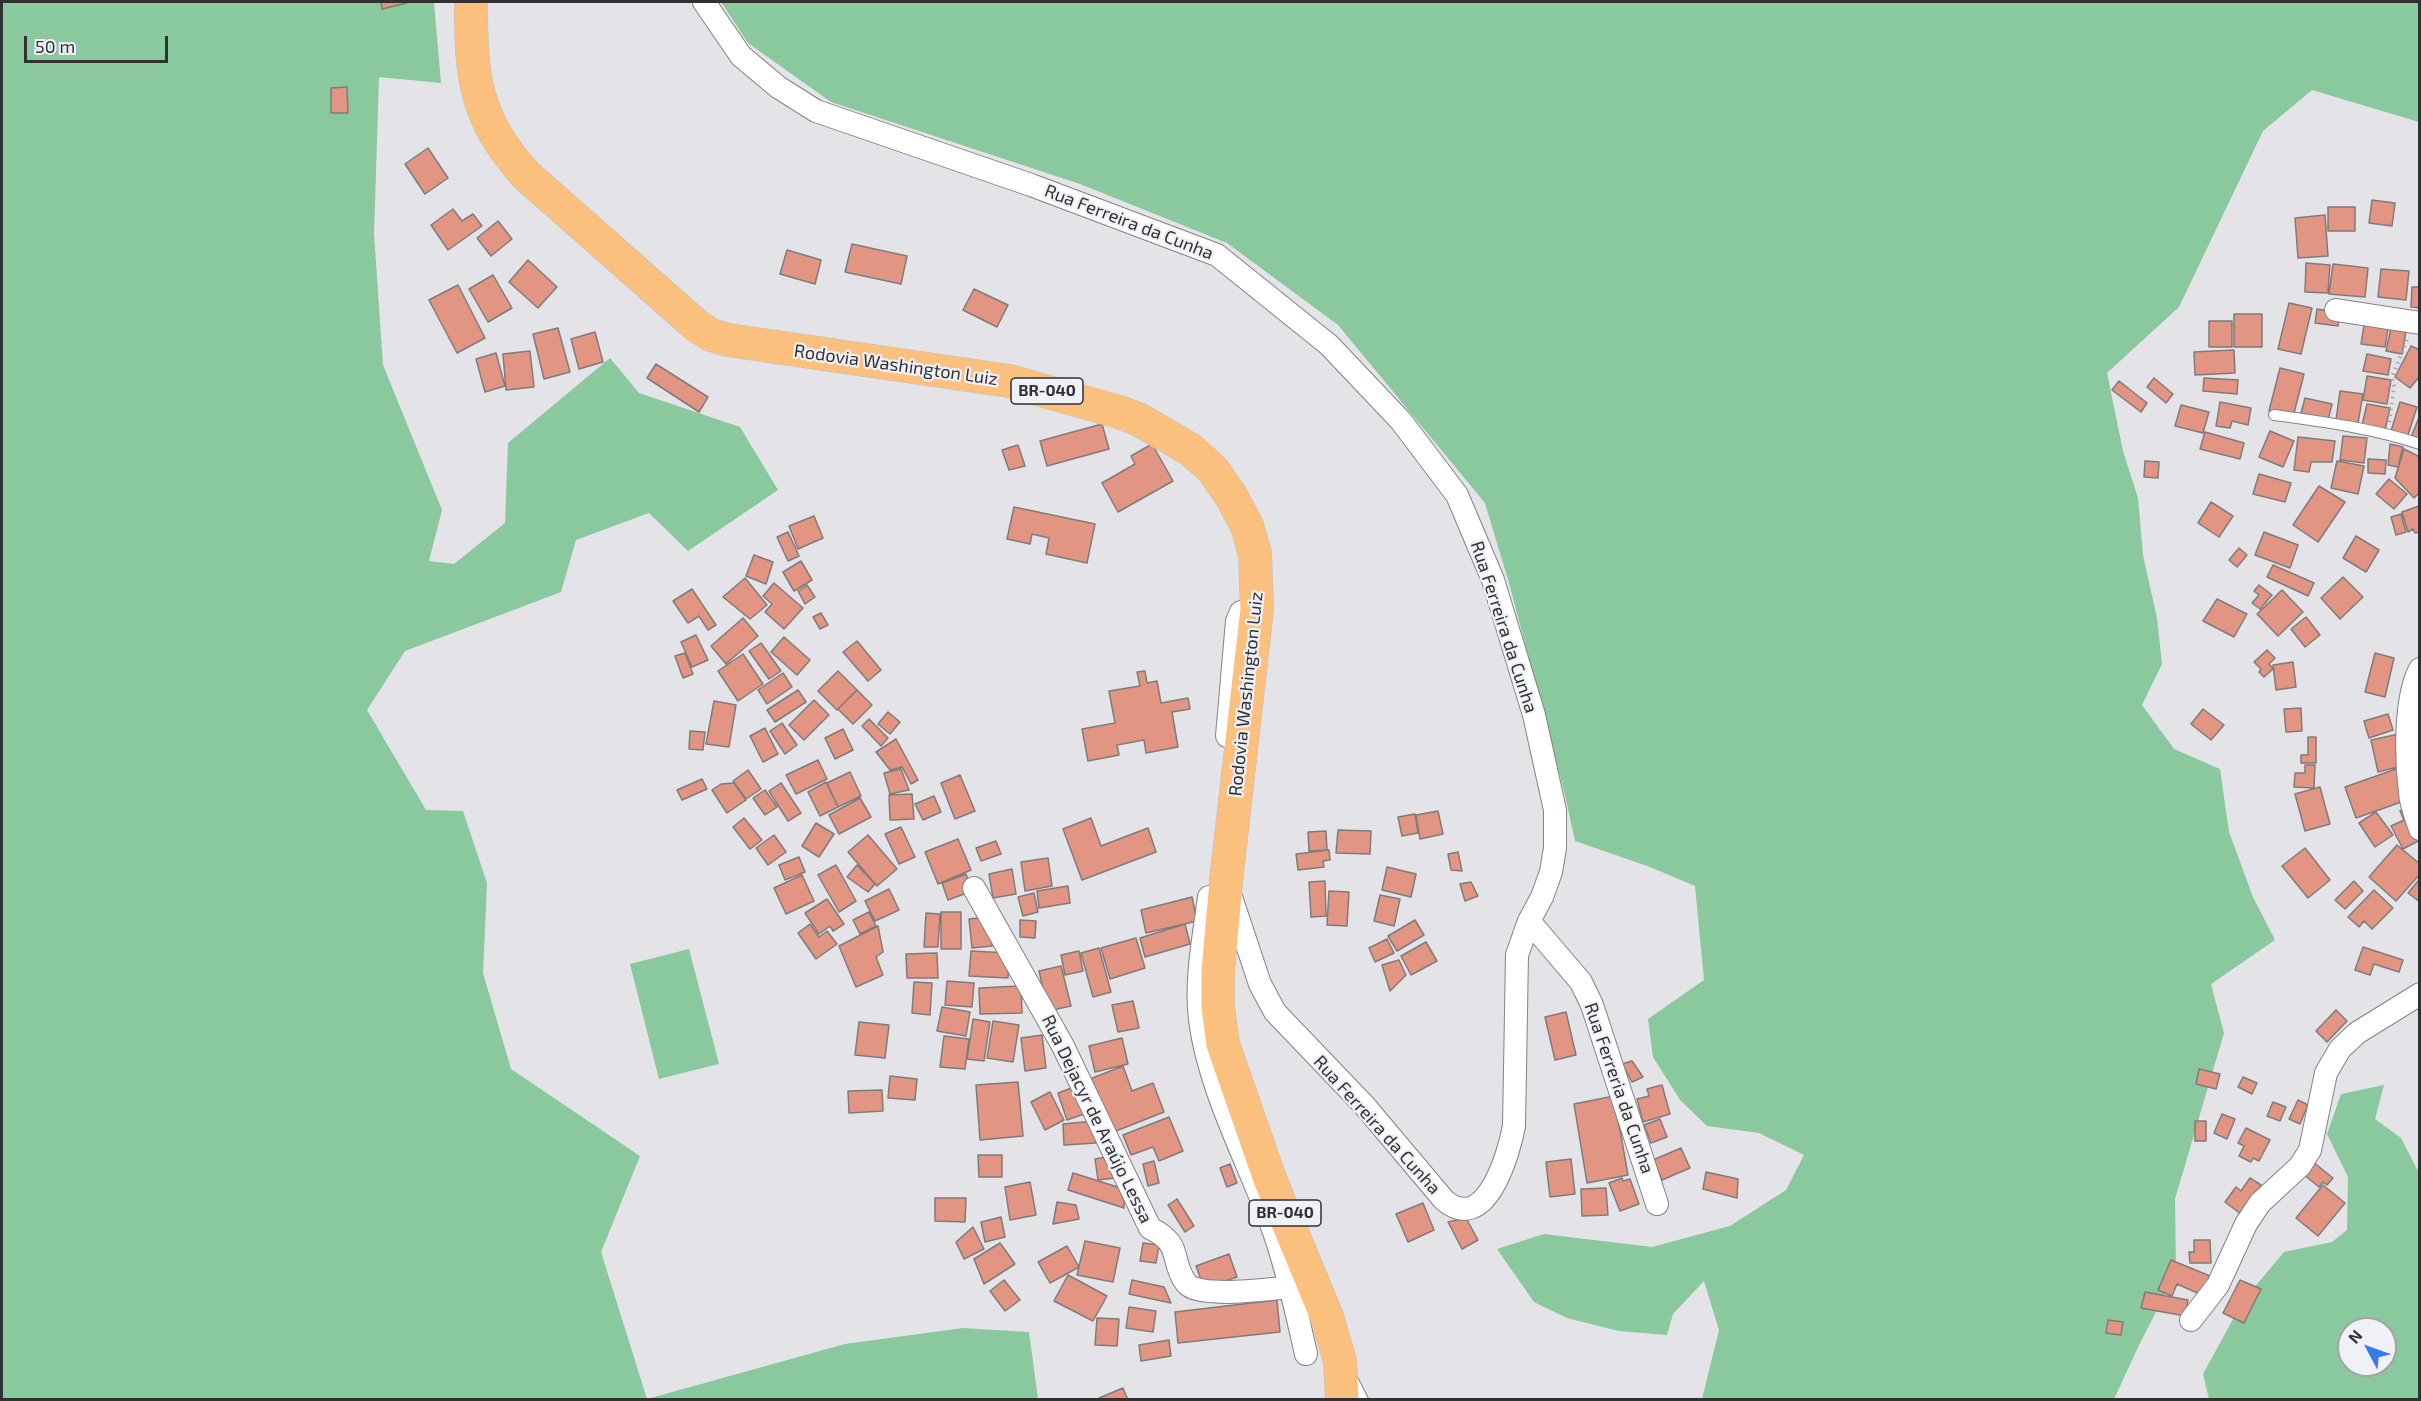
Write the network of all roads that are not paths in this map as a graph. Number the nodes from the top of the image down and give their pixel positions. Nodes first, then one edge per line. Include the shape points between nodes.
1 (471, 2) edge
2 (704, 2) edge
3 (2336, 310) dead end
4 (2415, 322) edge
5 (2274, 415) dead end
6 (2420, 444) edge
7 (2420, 669) edge
8 (1233, 750) junction
9 (2420, 829) edge
10 (1226, 881) junction
11 (974, 888) dead end
12 (1528, 921) junction
13 (2420, 994) edge
14 (1658, 1204) dead end
15 (1284, 1232) junction
16 (1290, 1287) junction
17 (2191, 1320) dead end
18 (1306, 1354) dead end
19 (1347, 1386) edge

1 - 8 highway, Rodovia Washington Luiz / BR-040 via 471,56 476,84 482,109 506,151 527,176 711,335 1009,381 1138,418 1191,450 1213,470 1247,526 1255,554 1257,609 1242,657
2 - 12 street, Rua Ferreira da Cunha via 741,56 778,87 816,111 1031,185 1217,255 1329,345 1401,421 1457,495 1493,580 1534,715 1555,810 1555,848 1542,897
3 - 4 street
5 - 6 lane via 2355,426
7 - 9 street via 2413,681 2408,712 2410,794
8 - 10 highway, Rodovia Washington Luiz / BR-040
8 - 15 street via 1198,982 1200,1019 1208,1061
10 - 12 street, Rua Ferreira da Cunha via 1260,984 1275,1012 1364,1105 1444,1200 1457,1207 1472,1206 1490,1192 1510,1150 1514,1126 1517,955
10 - 15 highway, Rodovia Washington Luiz / BR-040 via 1218,972 1223,1044 1270,1179
11 - 16 street, Rua Dejacyr de Araújo Lessa via 1063,1046 1149,1228 1164,1235 1174,1249 1185,1282 1197,1291
12 - 14 street, Rua Ferreria da Cunha via 1581,982 1592,1005
13 - 17 street via 2357,1033 2340,1049 2326,1073 2310,1150 2300,1166 2260,1203 2217,1285
15 - 16 street
15 - 19 highway, Rodovia Washington Luiz / BR-040 via 1328,1317
16 - 18 street

